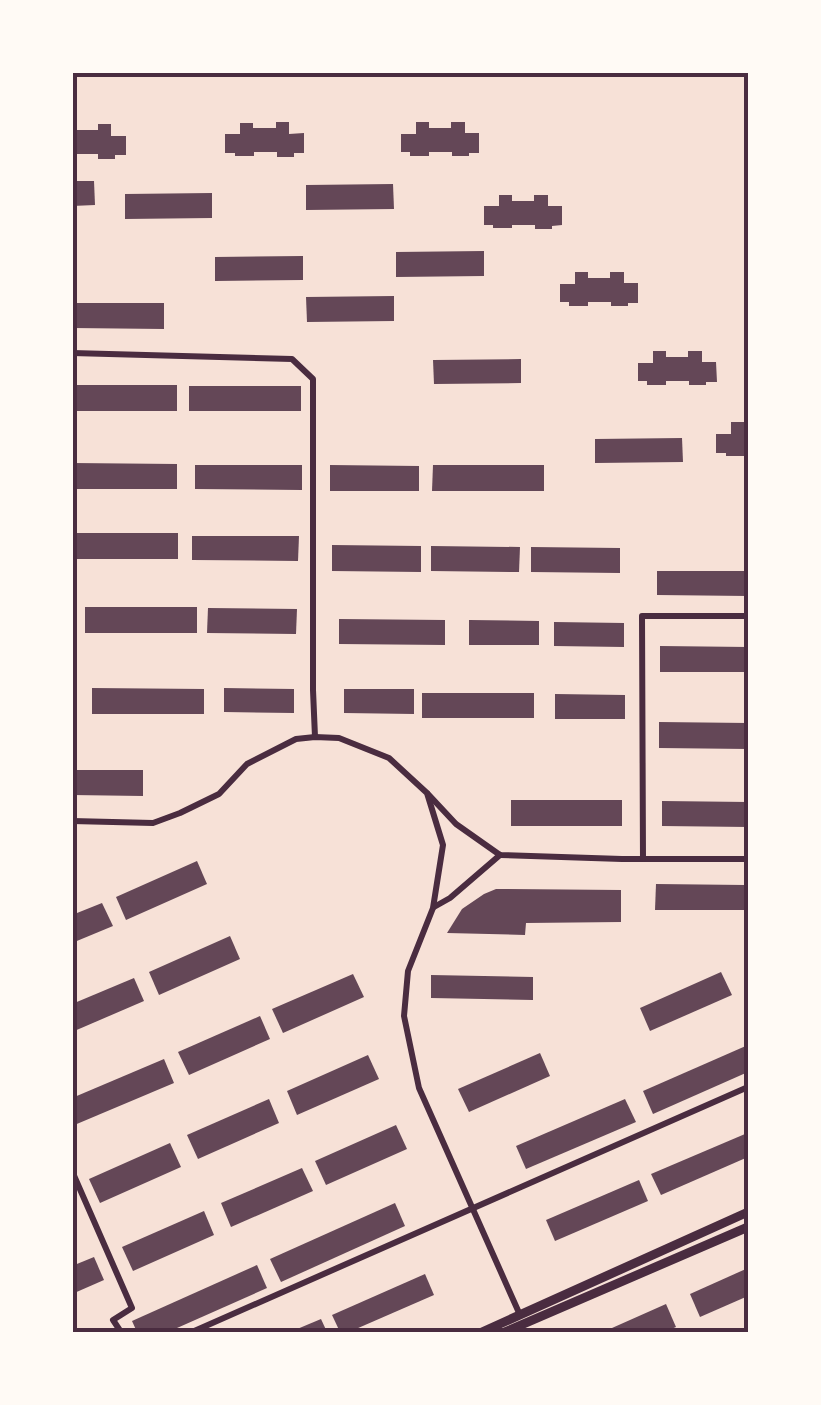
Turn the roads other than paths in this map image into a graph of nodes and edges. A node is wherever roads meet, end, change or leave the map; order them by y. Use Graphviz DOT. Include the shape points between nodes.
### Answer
graph roads {
  1 [pos="72,353"];
  2 [pos="748,616"];
  3 [pos="315,737"];
  4 [pos="427,794"];
  5 [pos="72,821"];
  6 [pos="500,855"];
  7 [pos="643,859"];
  8 [pos="748,860"];
  9 [pos="432,908"];
  10 [pos="748,1088"];
  11 [pos="72,1171"];
  12 [pos="474,1209"];
  13 [pos="748,1212"];
  14 [pos="748,1227"];
  15 [pos="521,1316"];
  16 [pos="748,1330"];
  17 [pos="120,1332"];
  18 [pos="192,1332"];
  19 [pos="482,1332"];
  20 [pos="505,1332"];
  21 [pos="742,1332"];
  1 -- 3 [label="street" via="292,359 313,378"];
  2 -- 7 [label="street" via="642,616"];
  3 -- 4 [label="street" via="339,738 389,758"];
  3 -- 5 [label="street" via="296,739 247,764 218,794 154,823"];
  4 -- 6 [label="street"];
  4 -- 9 [label="street" via="443,845"];
  6 -- 7 [label="street"];
  6 -- 9 [label="street"];
  7 -- 8 [label="street"];
  9 -- 12 [label="street" via="408,972 404,1016 419,1088"];
  10 -- 12 [label="street"];
  11 -- 17 [label="street" via="132,1308 113,1320"];
  12 -- 15 [label="street"];
  12 -- 18 [label="street"];
  13 -- 15 [label="main road"];
  14 -- 20 [label="main road"];
  15 -- 19 [label="main road"];
  16 -- 21 [label="lane"];
}
